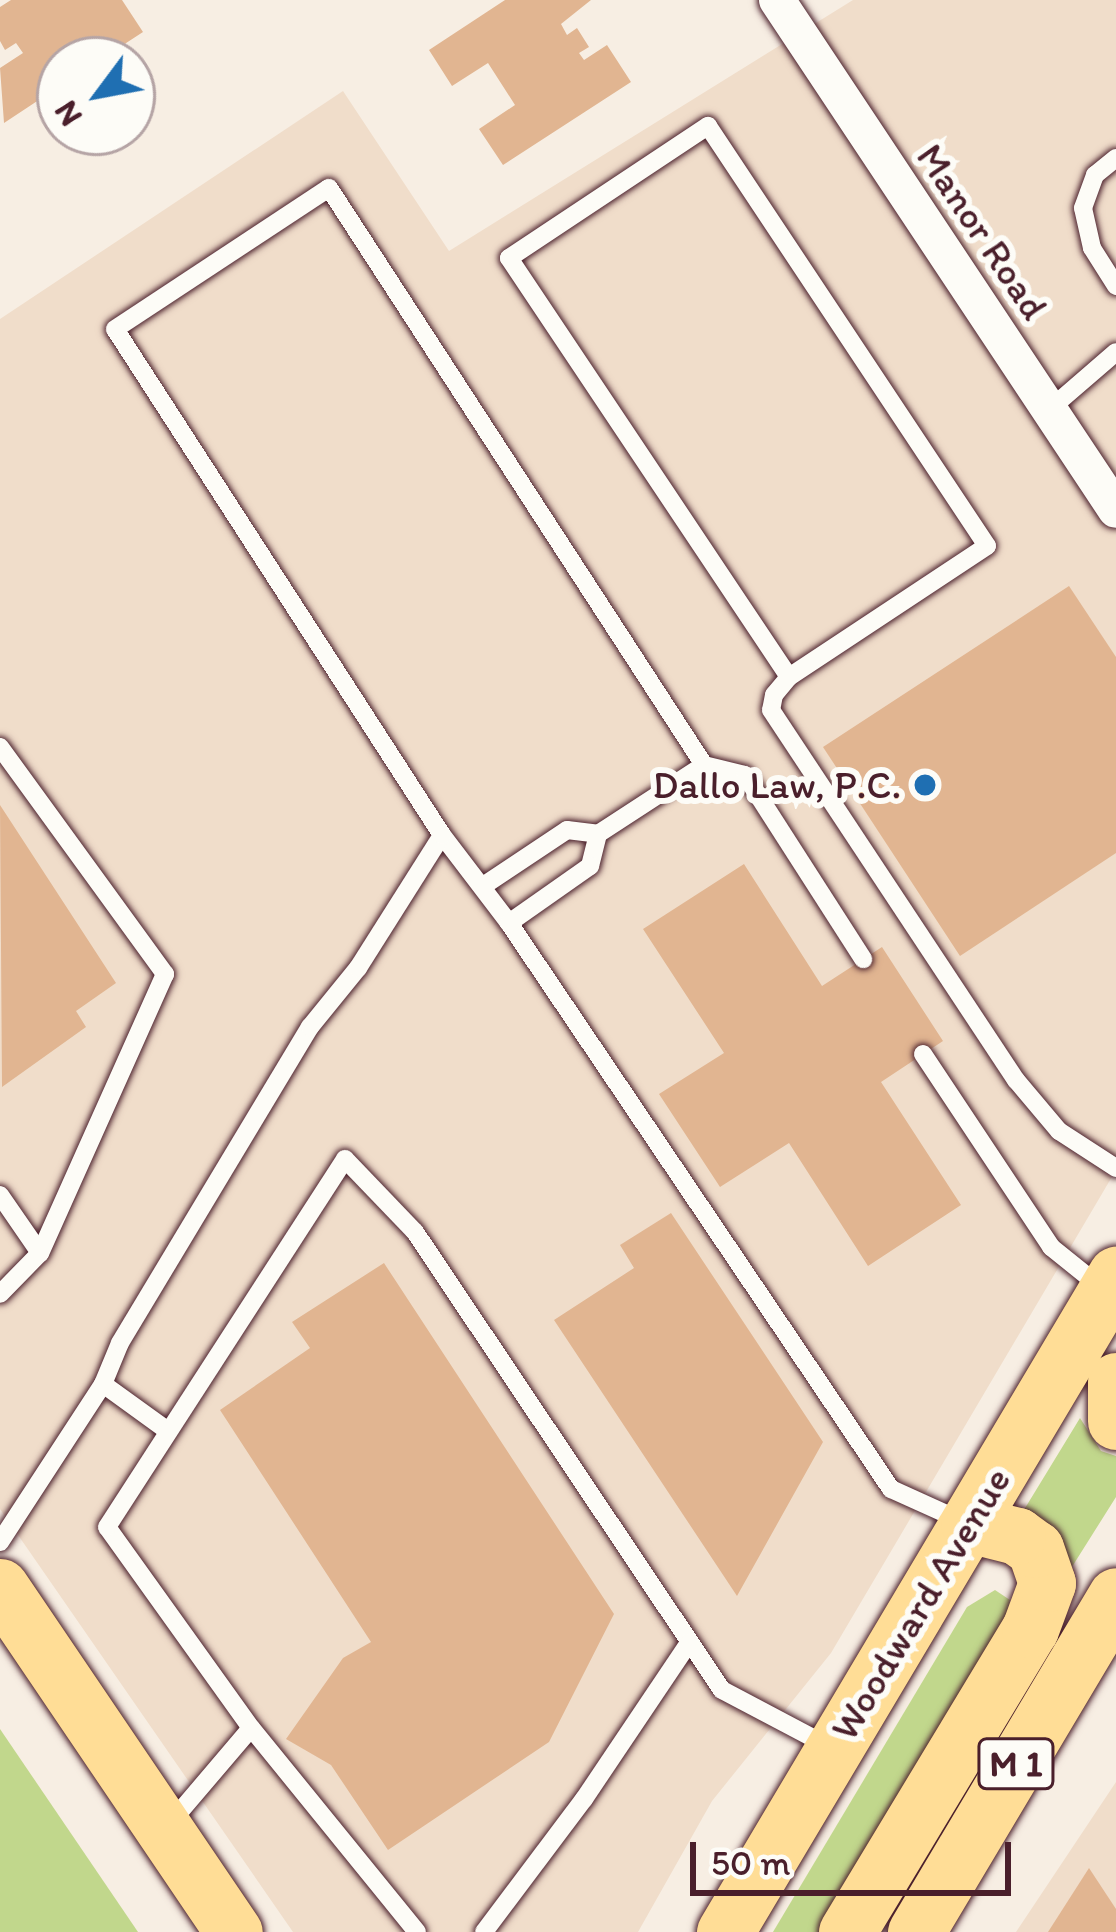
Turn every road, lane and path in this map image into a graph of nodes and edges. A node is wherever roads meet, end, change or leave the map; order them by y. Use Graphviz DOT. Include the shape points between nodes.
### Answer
graph roads {
  1 [pos="776,0"];
  2 [pos="1116,158"];
  3 [pos="1116,286"];
  4 [pos="1116,352"];
  5 [pos="1050,409"];
  6 [pos="1116,510"];
  7 [pos="789,677"];
  8 [pos="0,747"];
  9 [pos="704,765"];
  10 [pos="598,834"];
  11 [pos="442,835"];
  12 [pos="483,886"];
  13 [pos="509,923"];
  14 [pos="863,959"];
  15 [pos="923,1054"];
  16 [pos="1116,1168"];
  17 [pos="0,1195"];
  18 [pos="40,1252"];
  19 [pos="1111,1283"];
  20 [pos="0,1294"];
  21 [pos="1116,1381"];
  22 [pos="103,1384"];
  23 [pos="1116,1421"];
  24 [pos="168,1431"];
  25 [pos="969,1524"];
  26 [pos="0,1542"];
  27 [pos="0,1587"];
  28 [pos="1116,1596"];
  29 [pos="689,1643"];
  30 [pos="251,1728"];
  31 [pos="834,1749"];
  32 [pos="164,1830"];
  33 [pos="233,1932"];
  34 [pos="417,1932"];
  35 [pos="484,1932"];
  36 [pos="725,1932"];
  37 [pos="848,1932"];
  38 [pos="916,1932"];
  1 -- 5 [label="street, Manor Road"];
  2 -- 3 [label="lane" via="1095,175 1082,208 1092,248"];
  4 -- 5 [label="lane"];
  5 -- 6 [label="street, Manor Road"];
  7 -- 7 [label="lane" via="987,546 708,126 509,258"];
  7 -- 16 [label="lane" via="771,710 796,752 1016,1080 1060,1131"];
  8 -- 18 [label="lane" via="165,974"];
  9 -- 10 [label="lane"];
  9 -- 11 [label="lane" via="329,188 115,329"];
  9 -- 14 [label="lane" via="745,775"];
  10 -- 12 [label="lane" via="567,830"];
  10 -- 13 [label="lane" via="590,866"];
  11 -- 12 [label="lane"];
  11 -- 22 [label="lane" via="358,968 310,1027 120,1342"];
  12 -- 13 [label="lane"];
  13 -- 25 [label="lane" via="891,1490"];
  15 -- 19 [label="lane" via="1052,1247"];
  17 -- 18 [label="lane"];
  18 -- 20 [label="lane"];
  19 -- 25 [label="main road, Woodward Avenue"];
  21 -- 23 [label="main road"];
  22 -- 24 [label="lane"];
  22 -- 26 [label="lane"];
  24 -- 29 [label="lane" via="345,1159 415,1232"];
  24 -- 30 [label="lane" via="107,1527"];
  25 -- 31 [label="main road, Woodward Avenue"];
  25 -- 37 [label="main road" via="1036,1549 1047,1583 1030,1629"];
  27 -- 32 [label="main road"];
  28 -- 38 [label="main road, M 1"];
  29 -- 31 [label="lane" via="722,1690"];
  29 -- 35 [label="lane"];
  30 -- 32 [label="lane"];
  30 -- 34 [label="lane"];
  31 -- 36 [label="main road, Woodward Avenue"];
  32 -- 33 [label="main road"];
}
